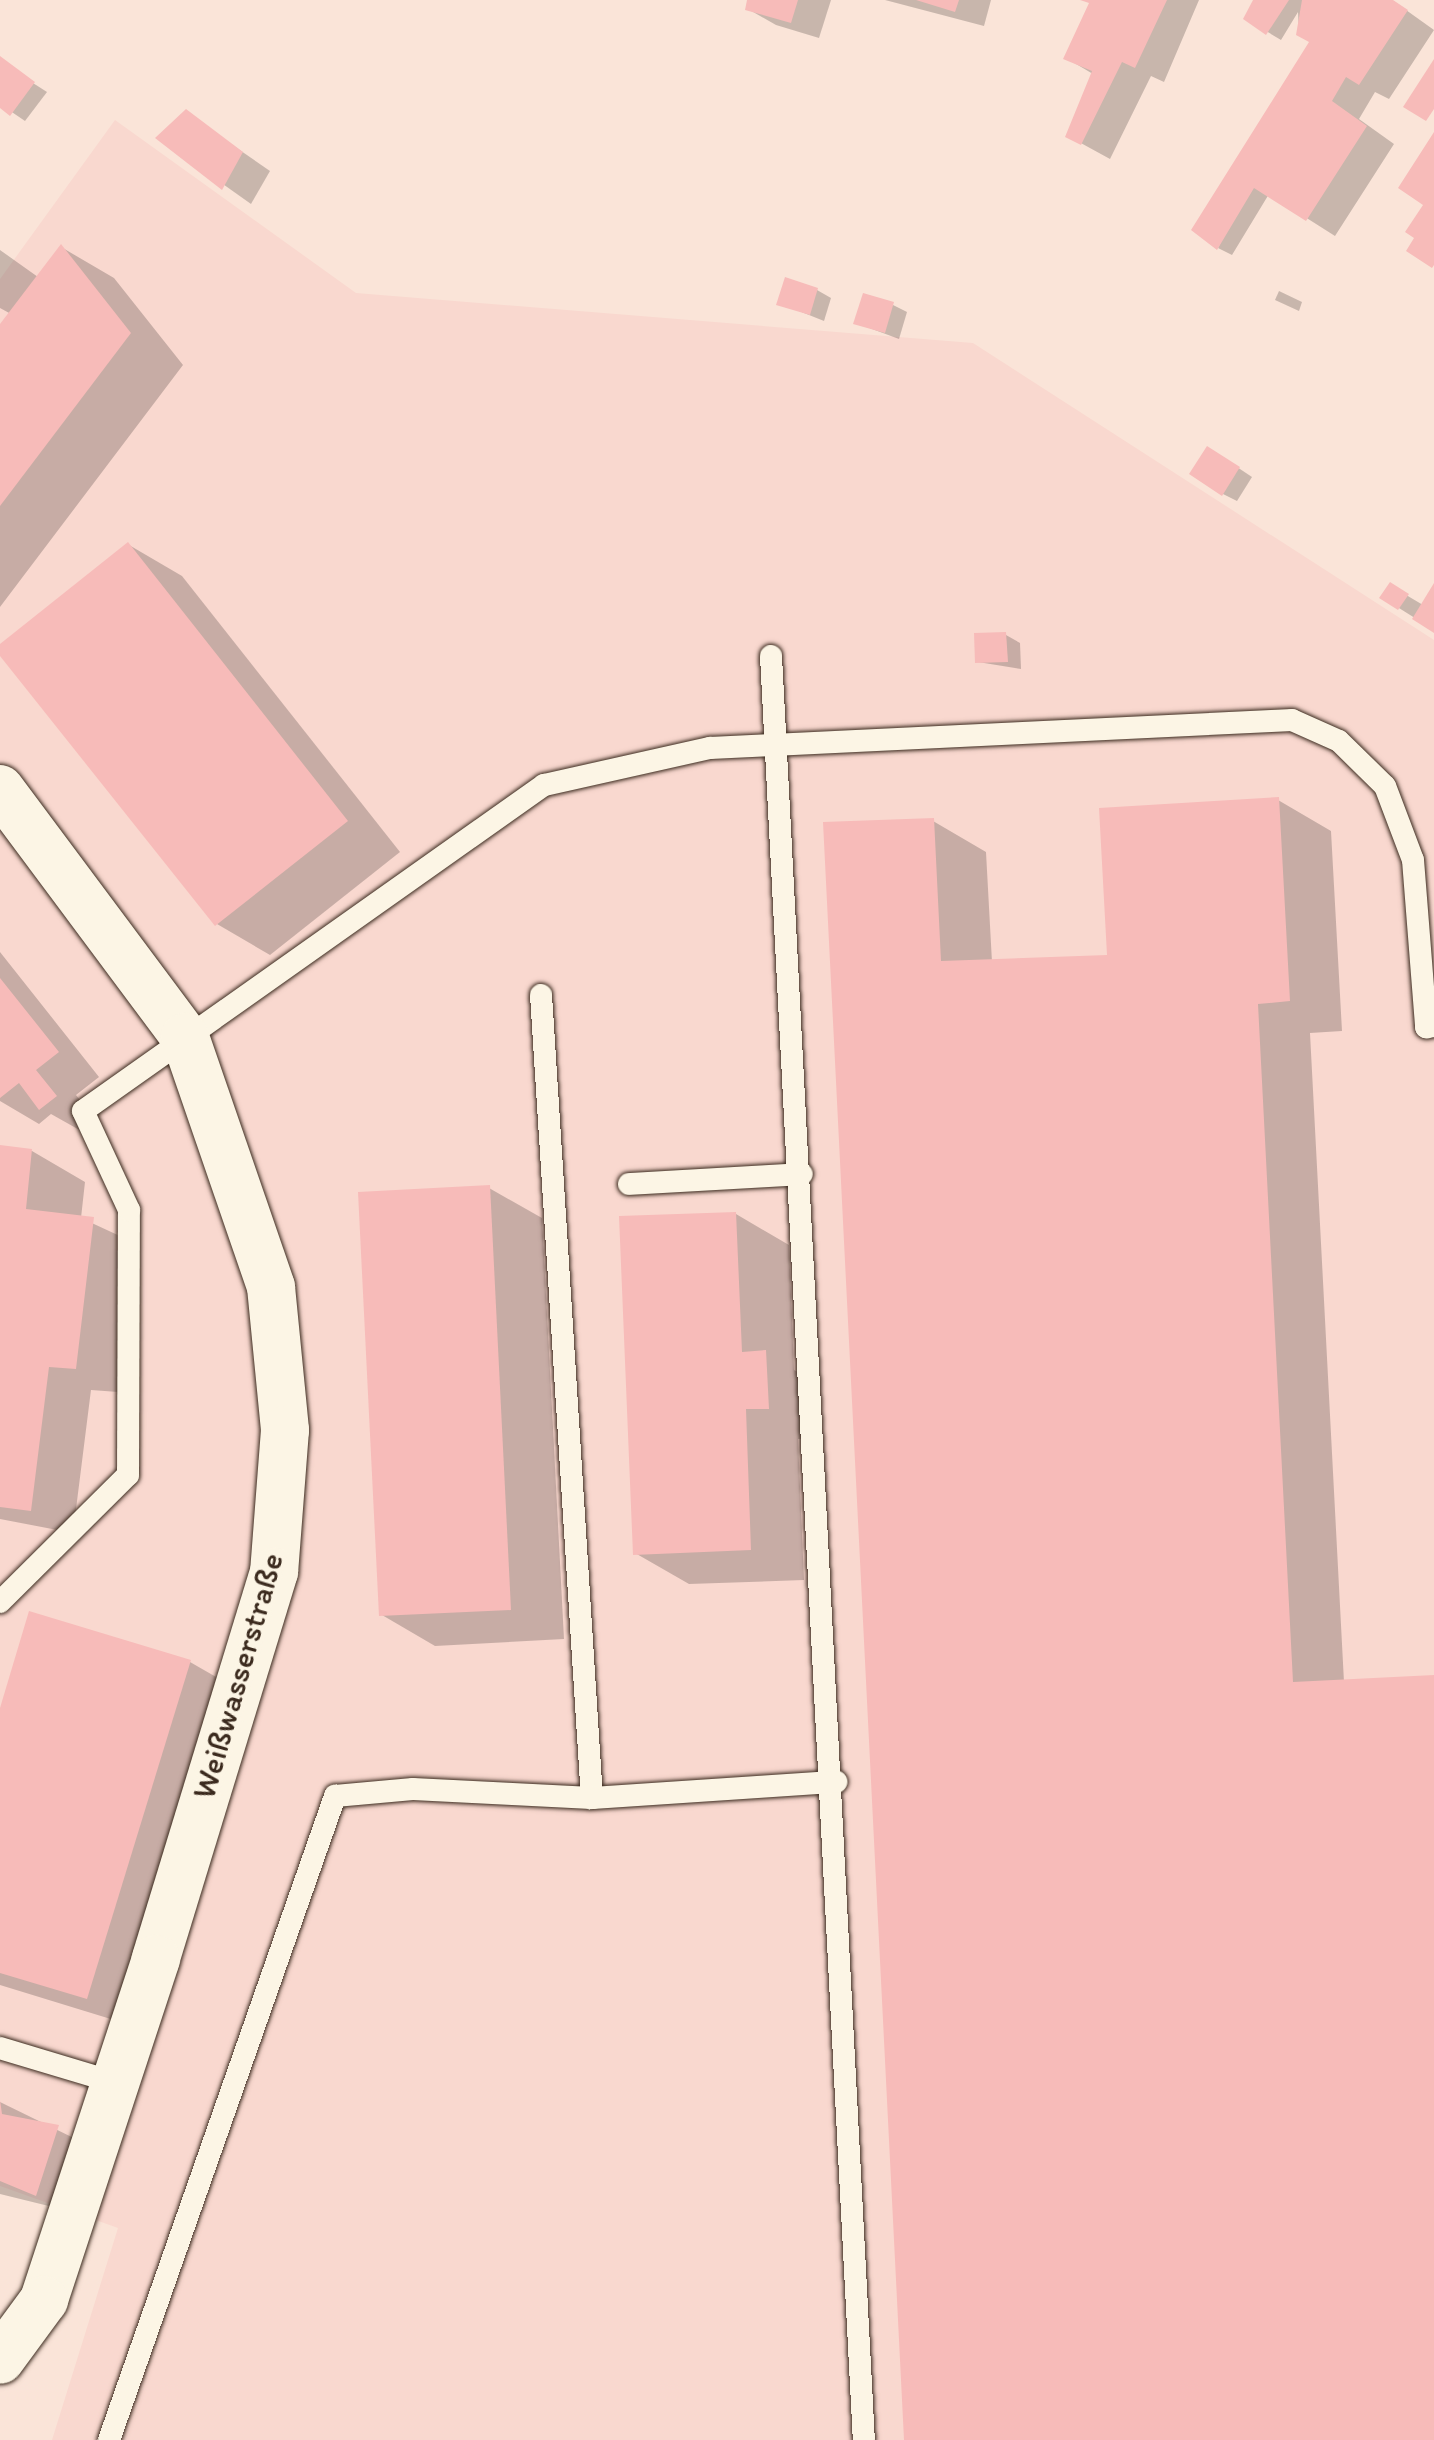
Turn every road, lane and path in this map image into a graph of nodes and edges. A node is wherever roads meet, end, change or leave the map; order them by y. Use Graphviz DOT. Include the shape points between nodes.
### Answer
graph roads {
  1 [pos="771,656"];
  2 [pos="775,744"];
  3 [pos="0,789"];
  4 [pos="542,996"];
  5 [pos="1434,1026"];
  6 [pos="185,1037"];
  7 [pos="802,1174"];
  8 [pos="629,1184"];
  9 [pos="0,1602"];
  10 [pos="836,1782"];
  11 [pos="592,1798"];
  12 [pos="0,2048"];
  13 [pos="118,2083"];
  14 [pos="0,2360"];
  15 [pos="110,2440"];
  16 [pos="864,2440"];
  1 -- 2 [label="lane"];
  2 -- 5 [label="lane" via="1292,720 1339,740 1385,786 1413,860 1426,1027"];
  2 -- 6 [label="lane" via="636,758 544,785"];
  2 -- 7 [label="lane"];
  3 -- 6 [label="street, Weißwasserstraße"];
  4 -- 11 [label="lane"];
  6 -- 9 [label="lane" via="83,1111 129,1210 128,1476"];
  6 -- 13 [label="street, Weißwasserstraße" via="271,1287 285,1430 274,1572"];
  7 -- 8 [label="lane"];
  7 -- 10 [label="lane"];
  10 -- 11 [label="lane"];
  10 -- 16 [label="lane"];
  11 -- 15 [label="lane" via="413,1790 335,1796"];
  12 -- 13 [label="lane"];
  13 -- 14 [label="street, Weißwasserstraße" via="44,2300"];
}
